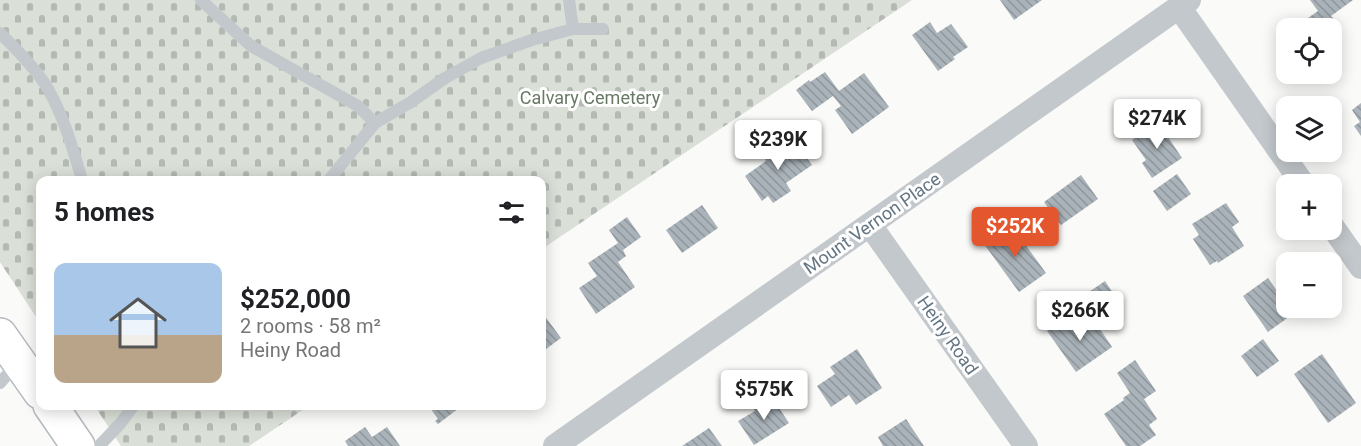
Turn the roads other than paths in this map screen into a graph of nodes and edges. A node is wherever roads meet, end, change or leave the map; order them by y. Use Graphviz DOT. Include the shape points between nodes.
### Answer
graph roads {
  1 [pos="201,0"];
  2 [pos="569,0"];
  3 [pos="1184,4"];
  4 [pos="573,29"];
  5 [pos="603,29"];
  6 [pos="0,33"];
  7 [pos="375,123"];
  8 [pos="1296,174"];
  9 [pos="81,176"];
  10 [pos="332,176"];
  11 [pos="870,225"];
  12 [pos="1342,240"];
  13 [pos="1361,267"];
  14 [pos="0,334"];
  15 [pos="10,372"];
  16 [pos="36,389"];
  17 [pos="53,410"];
  18 [pos="130,410"];
  19 [pos="560,445"];
  20 [pos="78,446"];
  21 [pos="99,446"];
  22 [pos="1026,446"];
  1 -- 7 [label="lane" via="250,46 358,106"];
  2 -- 4 [label="lane"];
  3 -- 8 [label="street"];
  3 -- 11 [label="street, Mount Vernon Place"];
  4 -- 5 [label="lane"];
  4 -- 7 [label="lane" via="481,58"];
  6 -- 9 [label="lane" via="48,88 68,133"];
  7 -- 10 [label="lane"];
  11 -- 19 [label="street, Mount Vernon Place"];
  11 -- 22 [label="street, Heiny Road"];
  12 -- 13 [label="street"];
  14 -- 15 [label="street"];
  15 -- 16 [label="street"];
  17 -- 20 [label="street"];
  18 -- 21 [label="lane"];
}
